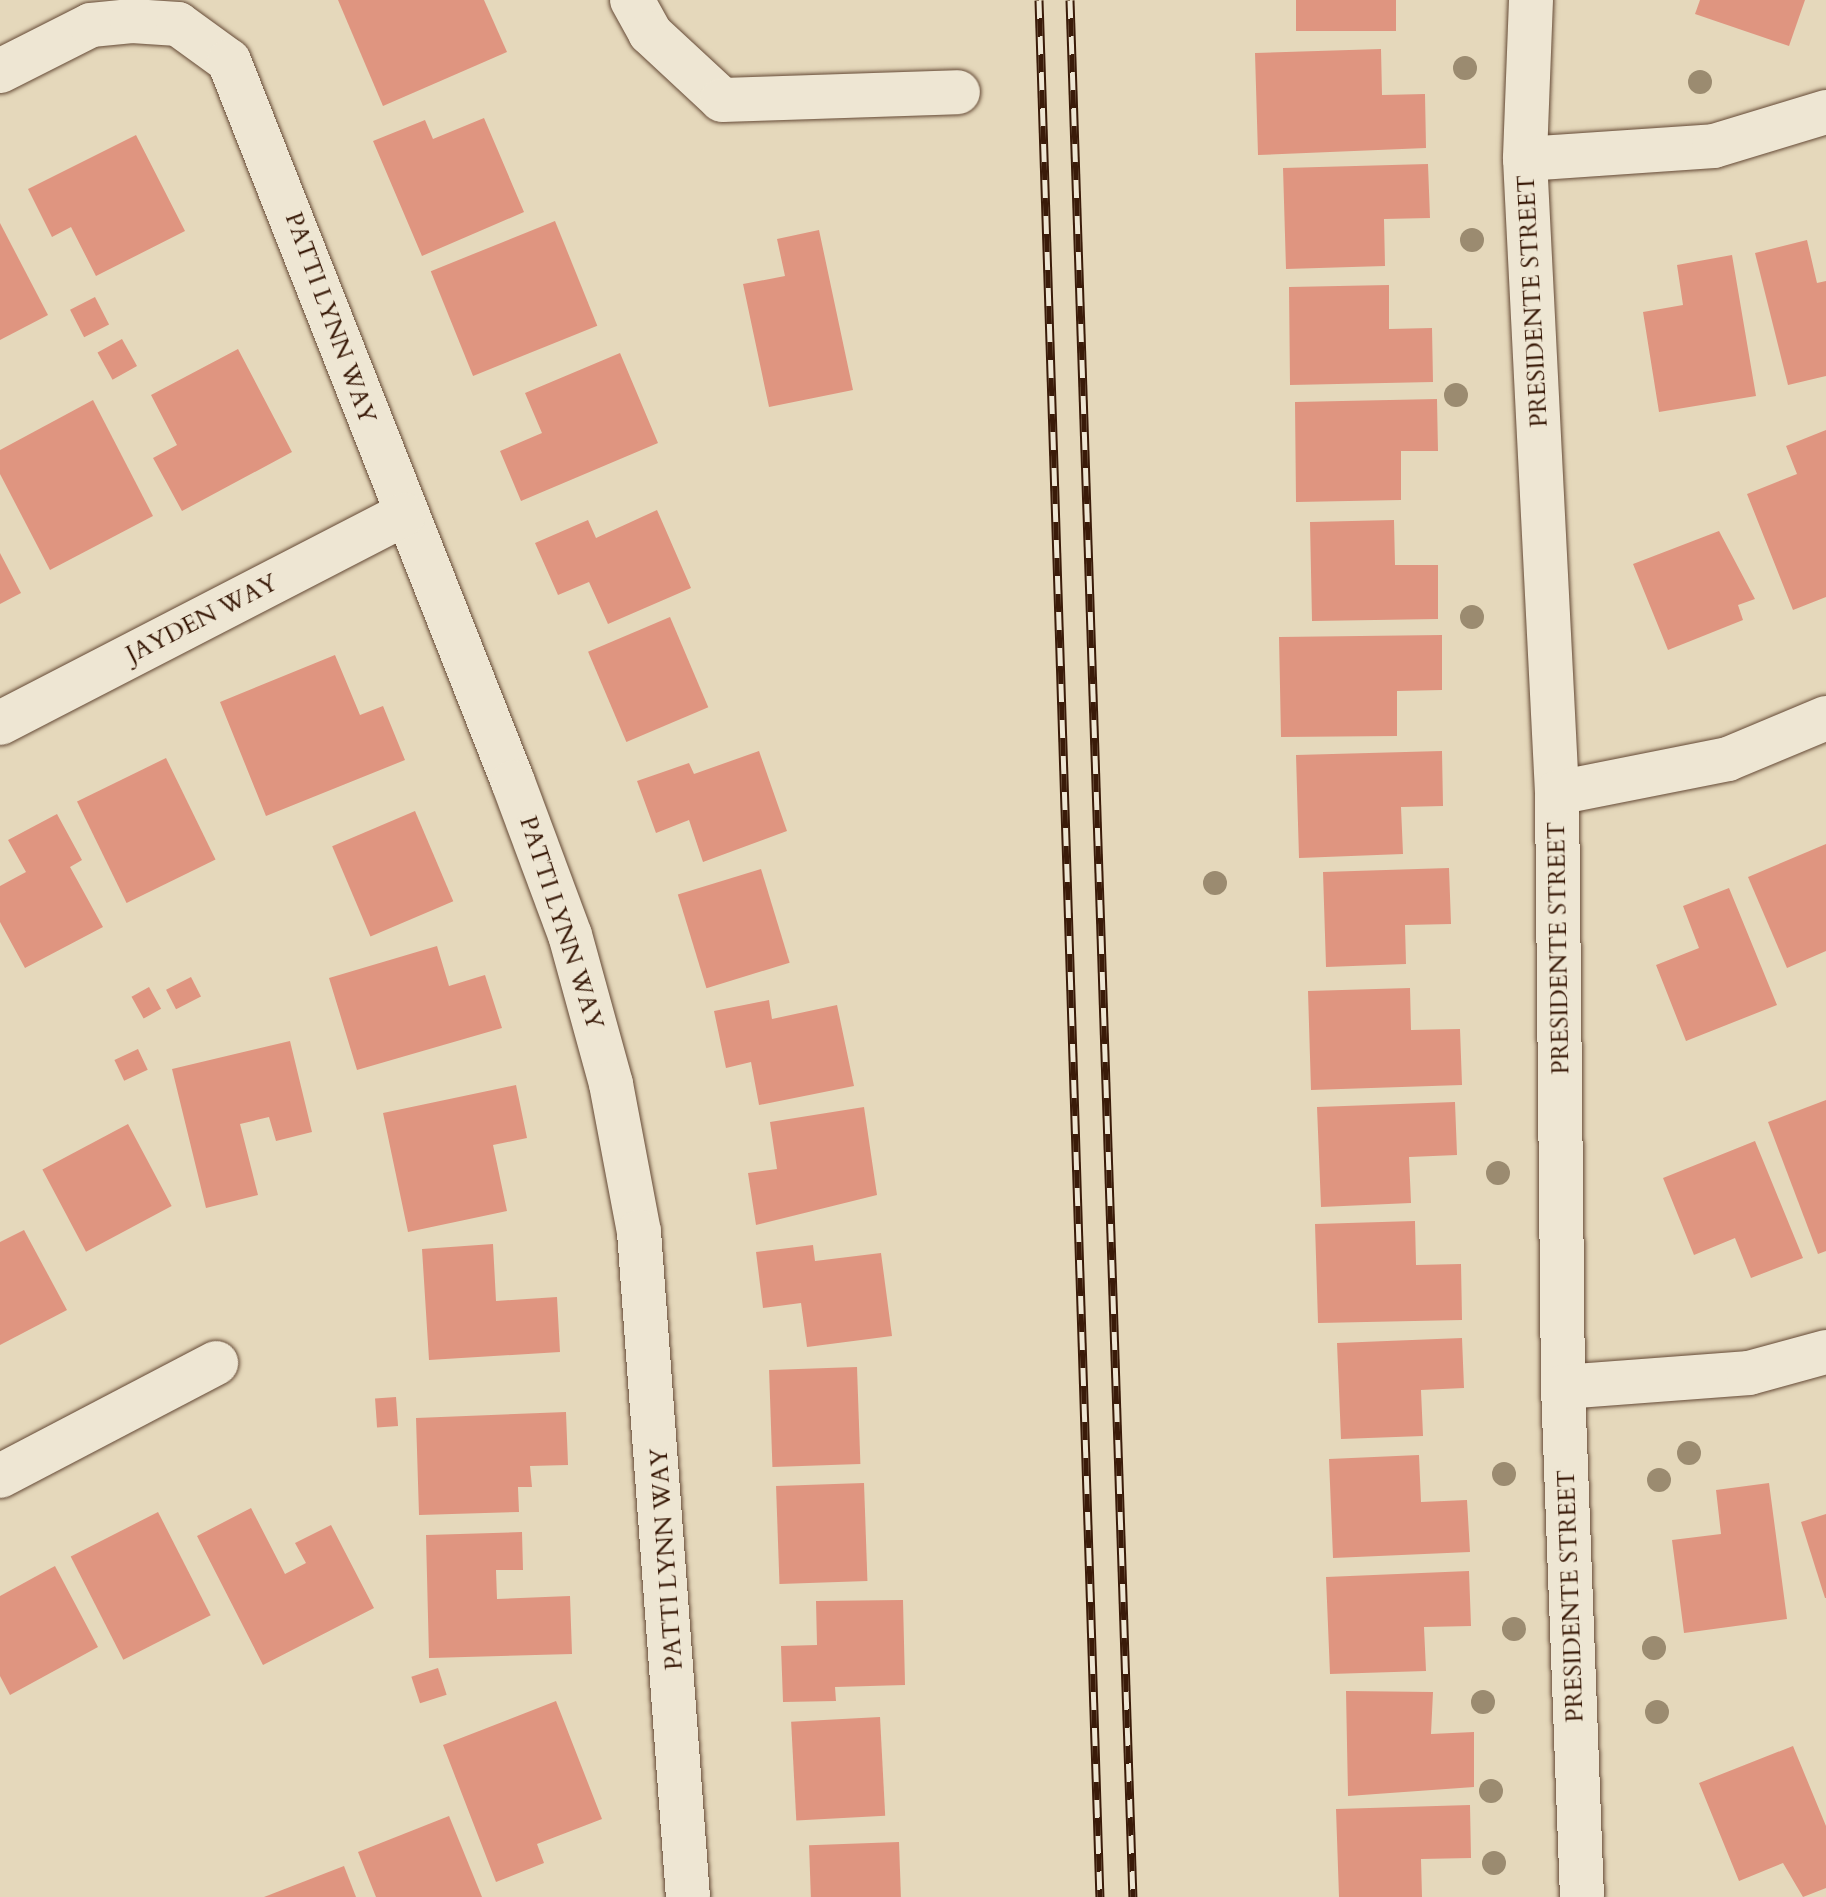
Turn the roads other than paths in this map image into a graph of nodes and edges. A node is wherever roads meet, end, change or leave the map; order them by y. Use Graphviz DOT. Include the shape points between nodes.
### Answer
graph roads {
  1 [pos="632,0"];
  2 [pos="1531,0"];
  3 [pos="0,71"];
  4 [pos="958,92"];
  5 [pos="1826,112"];
  6 [pos="1525,159"];
  7 [pos="403,515"];
  8 [pos="1826,718"];
  9 [pos="0,723"];
  10 [pos="1557,793"];
  11 [pos="1826,1352"];
  12 [pos="216,1363"];
  13 [pos="1563,1387"];
  14 [pos="0,1476"];
  15 [pos="688,1897"];
  16 [pos="1582,1897"];
  1 -- 4 [label="street" via="650,33 722,100"];
  2 -- 6 [label="street, PRESIDENTE STREET"];
  3 -- 7 [label="street, PATTI LYNN WAY" via="91,25 178,24 229,61 254,114"];
  5 -- 6 [label="street" via="1714,146"];
  6 -- 10 [label="street, PRESIDENTE STREET"];
  7 -- 9 [label="street, JAYDEN WAY"];
  7 -- 15 [label="street, PATTI LYNN WAY" via="570,935 611,1084 639,1232 656,1388"];
  8 -- 10 [label="street" via="1728,759"];
  10 -- 13 [label="street, PRESIDENTE STREET"];
  11 -- 13 [label="street" via="1749,1373"];
  12 -- 14 [label="street"];
  13 -- 16 [label="street, PRESIDENTE STREET"];
}
